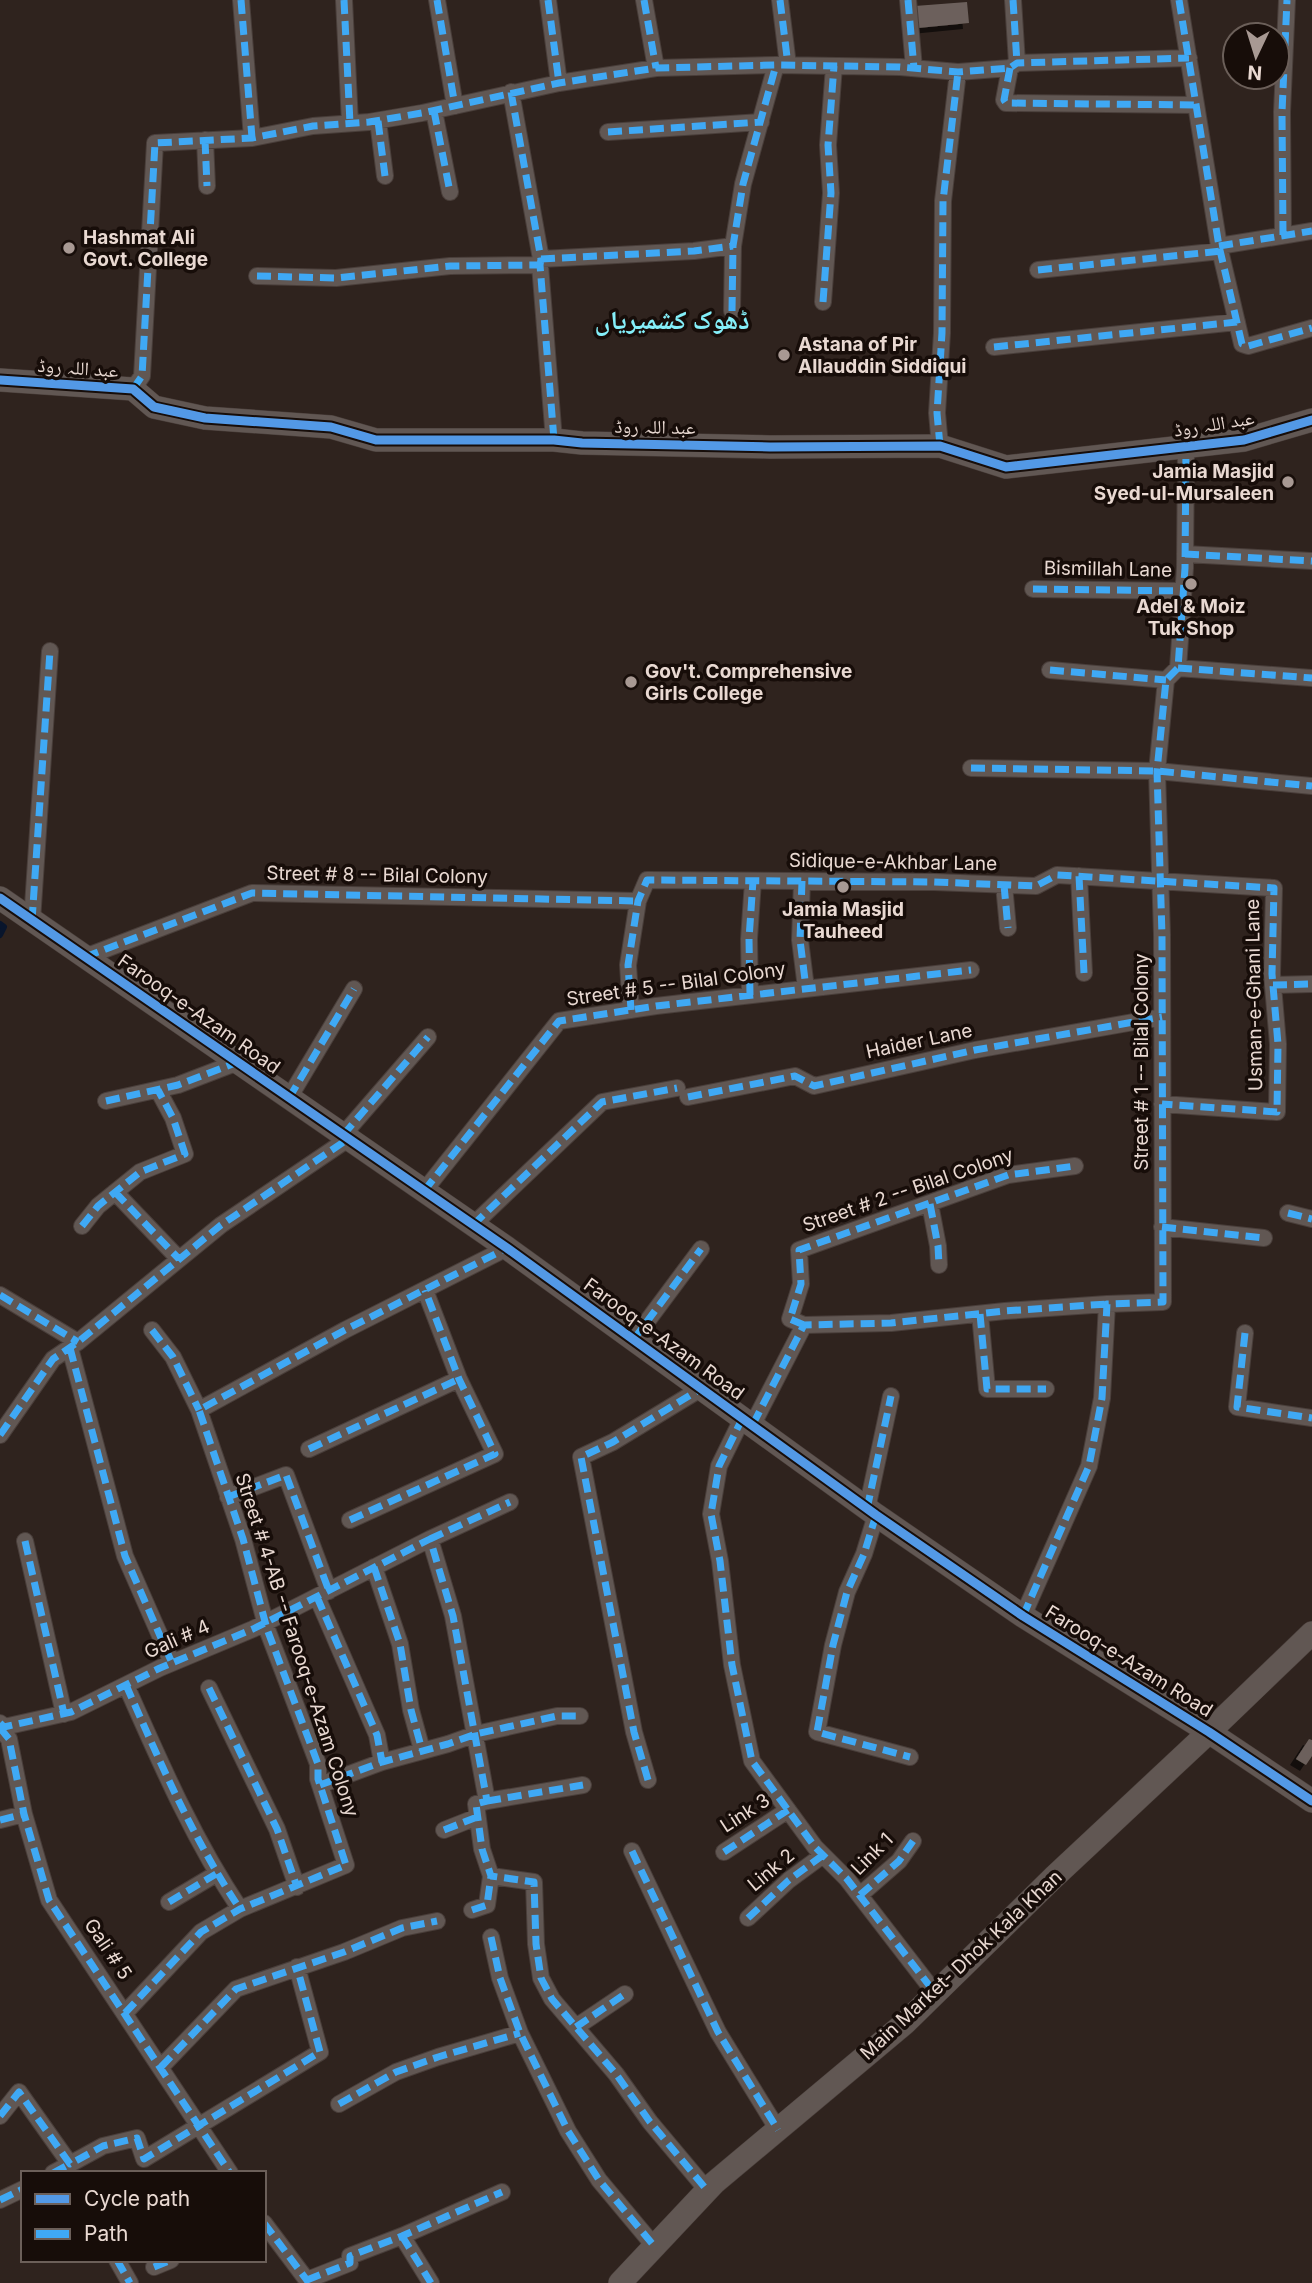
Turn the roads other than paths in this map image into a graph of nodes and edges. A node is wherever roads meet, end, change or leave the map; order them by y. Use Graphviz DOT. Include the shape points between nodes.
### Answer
graph roads {
  1 [pos="241,0"];
  2 [pos="344,0"];
  3 [pos="437,0"];
  4 [pos="548,0"];
  5 [pos="644,0"];
  6 [pos="780,0"];
  7 [pos="908,0"];
  8 [pos="1013,0"];
  9 [pos="1179,0"];
  10 [pos="1287,0"];
  11 [pos="1189,58"];
  12 [pos="782,65"];
  13 [pos="834,66"];
  14 [pos="1014,66"];
  15 [pos="656,68"];
  16 [pos="914,68"];
  17 [pos="958,72"];
  18 [pos="559,83"];
  19 [pos="511,92"];
  20 [pos="1195,105"];
  21 [pos="455,106"];
  22 [pos="434,111"];
  23 [pos="378,121"];
  24 [pos="761,122"];
  25 [pos="350,124"];
  26 [pos="608,132"];
  27 [pos="252,138"];
  28 [pos="205,141"];
  29 [pos="385,176"];
  30 [pos="207,186"];
  31 [pos="450,192"];
  32 [pos="1312,231"];
  33 [pos="1283,235"];
  34 [pos="733,246"];
  35 [pos="1220,249"];
  36 [pos="540,262"];
  37 [pos="1038,270"];
  38 [pos="257,276"];
  39 [pos="823,302"];
  40 [pos="732,311"];
  41 [pos="1237,322"];
  42 [pos="1312,328"];
  43 [pos="994,347"];
  44 [pos="0,380"];
  45 [pos="133,389"];
  46 [pos="1312,420"];
  47 [pos="554,440"];
  48 [pos="940,446"];
  49 [pos="1186,447"];
  50 [pos="1185,554"];
  51 [pos="1312,561"];
  52 [pos="1033,589"];
  53 [pos="1183,591"];
  54 [pos="50,651"];
  55 [pos="1178,668"];
  56 [pos="1049,670"];
  57 [pos="1312,678"];
  58 [pos="1166,680"];
  59 [pos="971,768"];
  60 [pos="1157,771"];
  61 [pos="1312,786"];
  62 [pos="1079,876"];
  63 [pos="753,881"];
  64 [pos="802,881"];
  65 [pos="1159,881"];
  66 [pos="1004,885"];
  67 [pos="1274,888"];
  68 [pos="0,898"];
  69 [pos="638,901"];
  70 [pos="32,920"];
  71 [pos="1008,928"];
  72 [pos="85,957"];
  73 [pos="971,970"];
  74 [pos="1084,973"];
  75 [pos="1312,984"];
  76 [pos="1273,985"];
  77 [pos="806,988"];
  78 [pos="354,989"];
  79 [pos="750,995"];
  80 [pos="631,1010"];
  81 [pos="1162,1017"];
  82 [pos="428,1037"];
  83 [pos="238,1062"];
  84 [pos="158,1090"];
  85 [pos="289,1098"];
  86 [pos="106,1101"];
  87 [pos="1162,1104"];
  88 [pos="346,1137"];
  89 [pos="1075,1166"];
  90 [pos="424,1191"];
  91 [pos="115,1192"];
  92 [pos="930,1205"];
  93 [pos="1288,1213"];
  94 [pos="1312,1219"];
  95 [pos="474,1225"];
  96 [pos="82,1226"];
  97 [pos="1162,1227"];
  98 [pos="1264,1238"];
  99 [pos="507,1248"];
  100 [pos="701,1249"];
  101 [pos="179,1259"];
  102 [pos="939,1265"];
  103 [pos="425,1290"];
  104 [pos="0,1296"];
  105 [pos="1107,1304"];
  106 [pos="980,1314"];
  107 [pos="804,1325"];
  108 [pos="152,1330"];
  109 [pos="1245,1334"];
  110 [pos="634,1339"];
  111 [pos="74,1345"];
  112 [pos="459,1379"];
  113 [pos="702,1388"];
  114 [pos="1046,1389"];
  115 [pos="891,1396"];
  116 [pos="199,1410"];
  117 [pos="1312,1418"];
  118 [pos="748,1421"];
  119 [pos="0,1435"];
  120 [pos="309,1449"];
  121 [pos="228,1497"];
  122 [pos="510,1502"];
  123 [pos="871,1512"];
  124 [pos="350,1520"];
  125 [pos="430,1539"];
  126 [pos="25,1541"];
  127 [pos="370,1569"];
  128 [pos="323,1594"];
  129 [pos="1023,1616"];
  130 [pos="266,1622"];
  131 [pos="1312,1633"];
  132 [pos="172,1663"];
  133 [pos="125,1685"];
  134 [pos="209,1688"];
  135 [pos="64,1714"];
  136 [pos="580,1716"];
  137 [pos="0,1725"];
  138 [pos="1209,1732"];
  139 [pos="476,1734"];
  140 [pos="422,1749"];
  141 [pos="910,1756"];
  142 [pos="382,1762"];
  143 [pos="648,1780"];
  144 [pos="320,1785"];
  145 [pos="583,1785"];
  146 [pos="487,1801"];
  147 [pos="1312,1801"];
  148 [pos="788,1810"];
  149 [pos="24,1814"];
  150 [pos="477,1816"];
  151 [pos="0,1820"];
  152 [pos="444,1830"];
  153 [pos="914,1841"];
  154 [pos="632,1851"];
  155 [pos="724,1852"];
  156 [pos="823,1855"];
  157 [pos="216,1874"];
  158 [pos="491,1876"];
  159 [pos="297,1887"];
  160 [pos="860,1895"];
  161 [pos="169,1902"];
  162 [pos="240,1909"];
  163 [pos="472,1910"];
  164 [pos="748,1918"];
  165 [pos="437,1921"];
  166 [pos="491,1937"];
  167 [pos="297,1967"];
  168 [pos="935,1993"];
  169 [pos="625,1994"];
  170 [pos="125,2013"];
  171 [pos="576,2027"];
  172 [pos="520,2034"];
  173 [pos="161,2067"];
  174 [pos="339,2104"];
  175 [pos="0,2116"];
  176 [pos="200,2126"];
  177 [pos="778,2130"];
  178 [pos="70,2164"];
  179 [pos="57,2171"];
  180 [pos="229,2171"];
  181 [pos="21,2190"];
  182 [pos="707,2190"];
  183 [pos="502,2192"];
  184 [pos="0,2200"];
  185 [pos="266,2226"];
  186 [pos="402,2236"];
  187 [pos="655,2247"];
  188 [pos="118,2262"];
  189 [pos="166,2262"];
  190 [pos="154,2267"];
  191 [pos="308,2281"];
  192 [pos="130,2283"];
  193 [pos="431,2283"];
  194 [pos="620,2283"];
  1 -- 27 [label="street"];
  2 -- 25 [label="street"];
  3 -- 21 [label="street"];
  4 -- 18 [label="street"];
  5 -- 15 [label="street"];
  6 -- 12 [label="street"];
  7 -- 16 [label="street"];
  8 -- 14 [label="street"];
  9 -- 11 [label="street"];
  10 -- 33 [label="street"];
  11 -- 14 [label="street"];
  11 -- 20 [label="street"];
  12 -- 13 [label="street"];
  12 -- 15 [label="street"];
  12 -- 24 [label="street"];
  13 -- 16 [label="street"];
  13 -- 39 [label="street"];
  14 -- 17 [label="street"];
  14 -- 20 [label="street" via="1006,103"];
  15 -- 18 [label="street"];
  16 -- 17 [label="street"];
  17 -- 48 [label="street" via="943,201"];
  18 -- 19 [label="street"];
  19 -- 21 [label="street"];
  19 -- 36 [label="street"];
  20 -- 35 [label="street"];
  21 -- 22 [label="street"];
  22 -- 23 [label="street"];
  22 -- 31 [label="street"];
  23 -- 25 [label="street"];
  23 -- 29 [label="street"];
  24 -- 26 [label="street"];
  24 -- 34 [label="street" via="743,184"];
  25 -- 27 [label="street"];
  27 -- 28 [label="street"];
  28 -- 30 [label="street"];
  28 -- 45 [label="street" via="155,143 142,376"];
  32 -- 33 [label="street"];
  33 -- 35 [label="street"];
  34 -- 36 [label="street"];
  34 -- 40 [label="street"];
  35 -- 37 [label="street"];
  35 -- 41 [label="street"];
  36 -- 38 [label="street" via="336,278"];
  36 -- 47 [label="street"];
  41 -- 42 [label="street" via="1242,344 1248,345"];
  41 -- 43 [label="street"];
  44 -- 45 [label="street, عبد اللہ روڈ"];
  45 -- 47 [label="street, عبد اللہ روڈ" via="154,407 205,418 331,427 376,440"];
  46 -- 49 [label="street, عبد اللہ روڈ" via="1244,440"];
  47 -- 48 [label="street, عبد اللہ روڈ" via="771,447"];
  48 -- 49 [label="street, عبد اللہ روڈ" via="1006,467"];
  49 -- 50 [label="street"];
  50 -- 51 [label="street"];
  50 -- 53 [label="street"];
  52 -- 53 [label="street, Bismillah Lane"];
  53 -- 55 [label="street"];
  54 -- 70 [label="street"];
  55 -- 57 [label="street"];
  55 -- 58 [label="street"];
  56 -- 58 [label="street"];
  58 -- 60 [label="street, Street # 1 -- Bilal Colony"];
  59 -- 60 [label="street"];
  60 -- 61 [label="street"];
  60 -- 65 [label="street, Street # 1 -- Bilal Colony"];
  62 -- 65 [label="street, Sidique-e-Akhbar Lane"];
  62 -- 66 [label="street, Sidique-e-Akhbar Lane" via="1057,874 1036,886"];
  62 -- 74 [label="street"];
  63 -- 64 [label="street, Sidique-e-Akhbar Lane"];
  63 -- 69 [label="street, Sidique-e-Akhbar Lane" via="647,880"];
  63 -- 79 [label="street"];
  64 -- 66 [label="street, Sidique-e-Akhbar Lane"];
  64 -- 77 [label="street" via="800,940"];
  65 -- 67 [label="street, Sidique-e-Akhbar Lane"];
  65 -- 81 [label="street, Street # 1 -- Bilal Colony"];
  66 -- 71 [label="street"];
  67 -- 76 [label="street, Usman-e-Ghani Lane"];
  68 -- 70 [label="street, Farooq-e-Azam Road"];
  69 -- 72 [label="street, Street # 8 -- Bilal Colony" via="252,893"];
  69 -- 80 [label="street" via="628,965"];
  70 -- 72 [label="street, Farooq-e-Azam Road"];
  72 -- 83 [label="street, Farooq-e-Azam Road"];
  73 -- 77 [label="street, Street # 5 -- Bilal Colony"];
  75 -- 76 [label="street"];
  76 -- 87 [label="street, Usman-e-Ghani Lane" via="1277,1112"];
  77 -- 79 [label="street, Street # 5 -- Bilal Colony"];
  78 -- 85 [label="street"];
  79 -- 80 [label="street, Street # 5 -- Bilal Colony"];
  80 -- 90 [label="street, Street # 5 -- Bilal Colony" via="559,1021"];
  81 -- 87 [label="street, Street # 1 -- Bilal Colony"];
  81 -- 95 [label="street, Haider Lane" via="975,1050 814,1086 795,1076 602,1102"];
  82 -- 88 [label="street"];
  83 -- 84 [label="street"];
  83 -- 85 [label="street, Farooq-e-Azam Road"];
  84 -- 86 [label="street"];
  84 -- 91 [label="street" via="185,1154 140,1172"];
  85 -- 88 [label="street, Farooq-e-Azam Road"];
  87 -- 97 [label="street, Street # 1 -- Bilal Colony"];
  88 -- 90 [label="street, Farooq-e-Azam Road"];
  88 -- 101 [label="street"];
  89 -- 92 [label="street, Street # 2 -- Bilal Colony" via="1009,1175"];
  90 -- 95 [label="street, Farooq-e-Azam Road"];
  91 -- 96 [label="street"];
  91 -- 101 [label="street"];
  92 -- 102 [label="street"];
  92 -- 107 [label="street, Street # 2 -- Bilal Colony" via="799,1250 801,1284 790,1319"];
  93 -- 94 [label="street"];
  95 -- 99 [label="street, Farooq-e-Azam Road"];
  97 -- 98 [label="street"];
  97 -- 105 [label="street, Street # 1 -- Bilal Colony" via="1163,1302"];
  99 -- 103 [label="street"];
  99 -- 110 [label="street, Farooq-e-Azam Road"];
  100 -- 110 [label="street"];
  101 -- 111 [label="street"];
  103 -- 112 [label="street"];
  103 -- 116 [label="street"];
  104 -- 111 [label="street"];
  105 -- 106 [label="street"];
  105 -- 129 [label="street" via="1102,1398 1088,1466"];
  106 -- 107 [label="street"];
  106 -- 114 [label="street" via="987,1389"];
  107 -- 118 [label="street"];
  108 -- 116 [label="street, Street # 4-AB -- Farooq-e-Azam Colony" via="173,1357"];
  109 -- 117 [label="street" via="1237,1407"];
  110 -- 113 [label="street, Farooq-e-Azam Road"];
  111 -- 119 [label="street" via="53,1359"];
  111 -- 132 [label="street" via="125,1556"];
  112 -- 120 [label="street"];
  112 -- 124 [label="street" via="495,1454"];
  113 -- 118 [label="street, Farooq-e-Azam Road"];
  113 -- 143 [label="street" via="581,1457 634,1732"];
  115 -- 123 [label="street"];
  116 -- 121 [label="street, Street # 4-AB -- Farooq-e-Azam Colony"];
  118 -- 123 [label="street, Farooq-e-Azam Road"];
  118 -- 148 [label="street" via="719,1466 711,1514 732,1665 752,1762"];
  121 -- 128 [label="street" via="286,1475"];
  121 -- 130 [label="street, Street # 4-AB -- Farooq-e-Azam Colony"];
  122 -- 125 [label="street, Gali # 4"];
  123 -- 129 [label="street, Farooq-e-Azam Road"];
  123 -- 141 [label="street" via="864,1555 847,1592 833,1645 817,1732"];
  125 -- 127 [label="street, Gali # 4"];
  125 -- 139 [label="street" via="453,1616"];
  126 -- 135 [label="street"];
  127 -- 128 [label="street, Gali # 4"];
  127 -- 140 [label="street" via="400,1644"];
  128 -- 130 [label="street, Gali # 4"];
  128 -- 142 [label="street"];
  129 -- 138 [label="street, Farooq-e-Azam Road"];
  130 -- 132 [label="street, Gali # 4"];
  130 -- 144 [label="street, Street # 4-AB -- Farooq-e-Azam Colony" via="318,1763"];
  131 -- 138 [label="street, Main Market- Dhok Kala Khan"];
  132 -- 133 [label="street, Gali # 4"];
  133 -- 135 [label="street, Gali # 4"];
  133 -- 157 [label="street"];
  134 -- 159 [label="street" via="277,1829"];
  135 -- 137 [label="street, Gali # 4"];
  136 -- 139 [label="street" via="557,1716"];
  137 -- 149 [label="street, Gali # 5" via="9,1739"];
  138 -- 147 [label="street, Farooq-e-Azam Road"];
  138 -- 168 [label="street, Main Market- Dhok Kala Khan"];
  139 -- 140 [label="street"];
  139 -- 146 [label="street"];
  140 -- 142 [label="street"];
  142 -- 144 [label="street"];
  144 -- 159 [label="street, Street # 4-AB -- Farooq-e-Azam Colony" via="346,1865"];
  145 -- 146 [label="street"];
  146 -- 150 [label="street" via="476,1804"];
  148 -- 155 [label="street, Link 3"];
  148 -- 156 [label="street"];
  149 -- 151 [label="street"];
  149 -- 170 [label="street, Gali # 5" via="49,1900"];
  150 -- 152 [label="street"];
  150 -- 158 [label="street"];
  153 -- 160 [label="street, Link 1" via="900,1861"];
  154 -- 177 [label="street" via="718,2032"];
  156 -- 160 [label="street"];
  156 -- 164 [label="street, Link 2"];
  157 -- 161 [label="street"];
  157 -- 162 [label="street"];
  158 -- 163 [label="street" via="487,1905"];
  158 -- 171 [label="street" via="534,1882 541,1978"];
  159 -- 162 [label="street"];
  160 -- 168 [label="street"];
  162 -- 170 [label="street" via="201,1932"];
  165 -- 167 [label="street" via="402,1928"];
  166 -- 172 [label="street"];
  167 -- 173 [label="street" via="236,1989"];
  167 -- 176 [label="street" via="320,2052"];
  168 -- 177 [label="street, Main Market- Dhok Kala Khan"];
  169 -- 171 [label="street"];
  170 -- 173 [label="street, Gali # 5"];
  171 -- 182 [label="street"];
  172 -- 174 [label="street" via="396,2072"];
  172 -- 187 [label="street" via="568,2131 599,2180"];
  173 -- 176 [label="street, Gali # 5"];
  175 -- 178 [label="street" via="19,2092"];
  176 -- 178 [label="street" via="144,2159 136,2138 103,2146"];
  176 -- 180 [label="street, Gali # 5"];
  177 -- 182 [label="street, Main Market- Dhok Kala Khan"];
  178 -- 179 [label="street"];
  181 -- 184 [label="street"];
  182 -- 187 [label="street, Main Market- Dhok Kala Khan"];
  183 -- 186 [label="street"];
  185 -- 191 [label="street"];
  186 -- 191 [label="street" via="351,2256 350,2263"];
  186 -- 193 [label="street"];
  187 -- 194 [label="street, Main Market- Dhok Kala Khan"];
  188 -- 192 [label="street"];
  189 -- 190 [label="street"];
}
